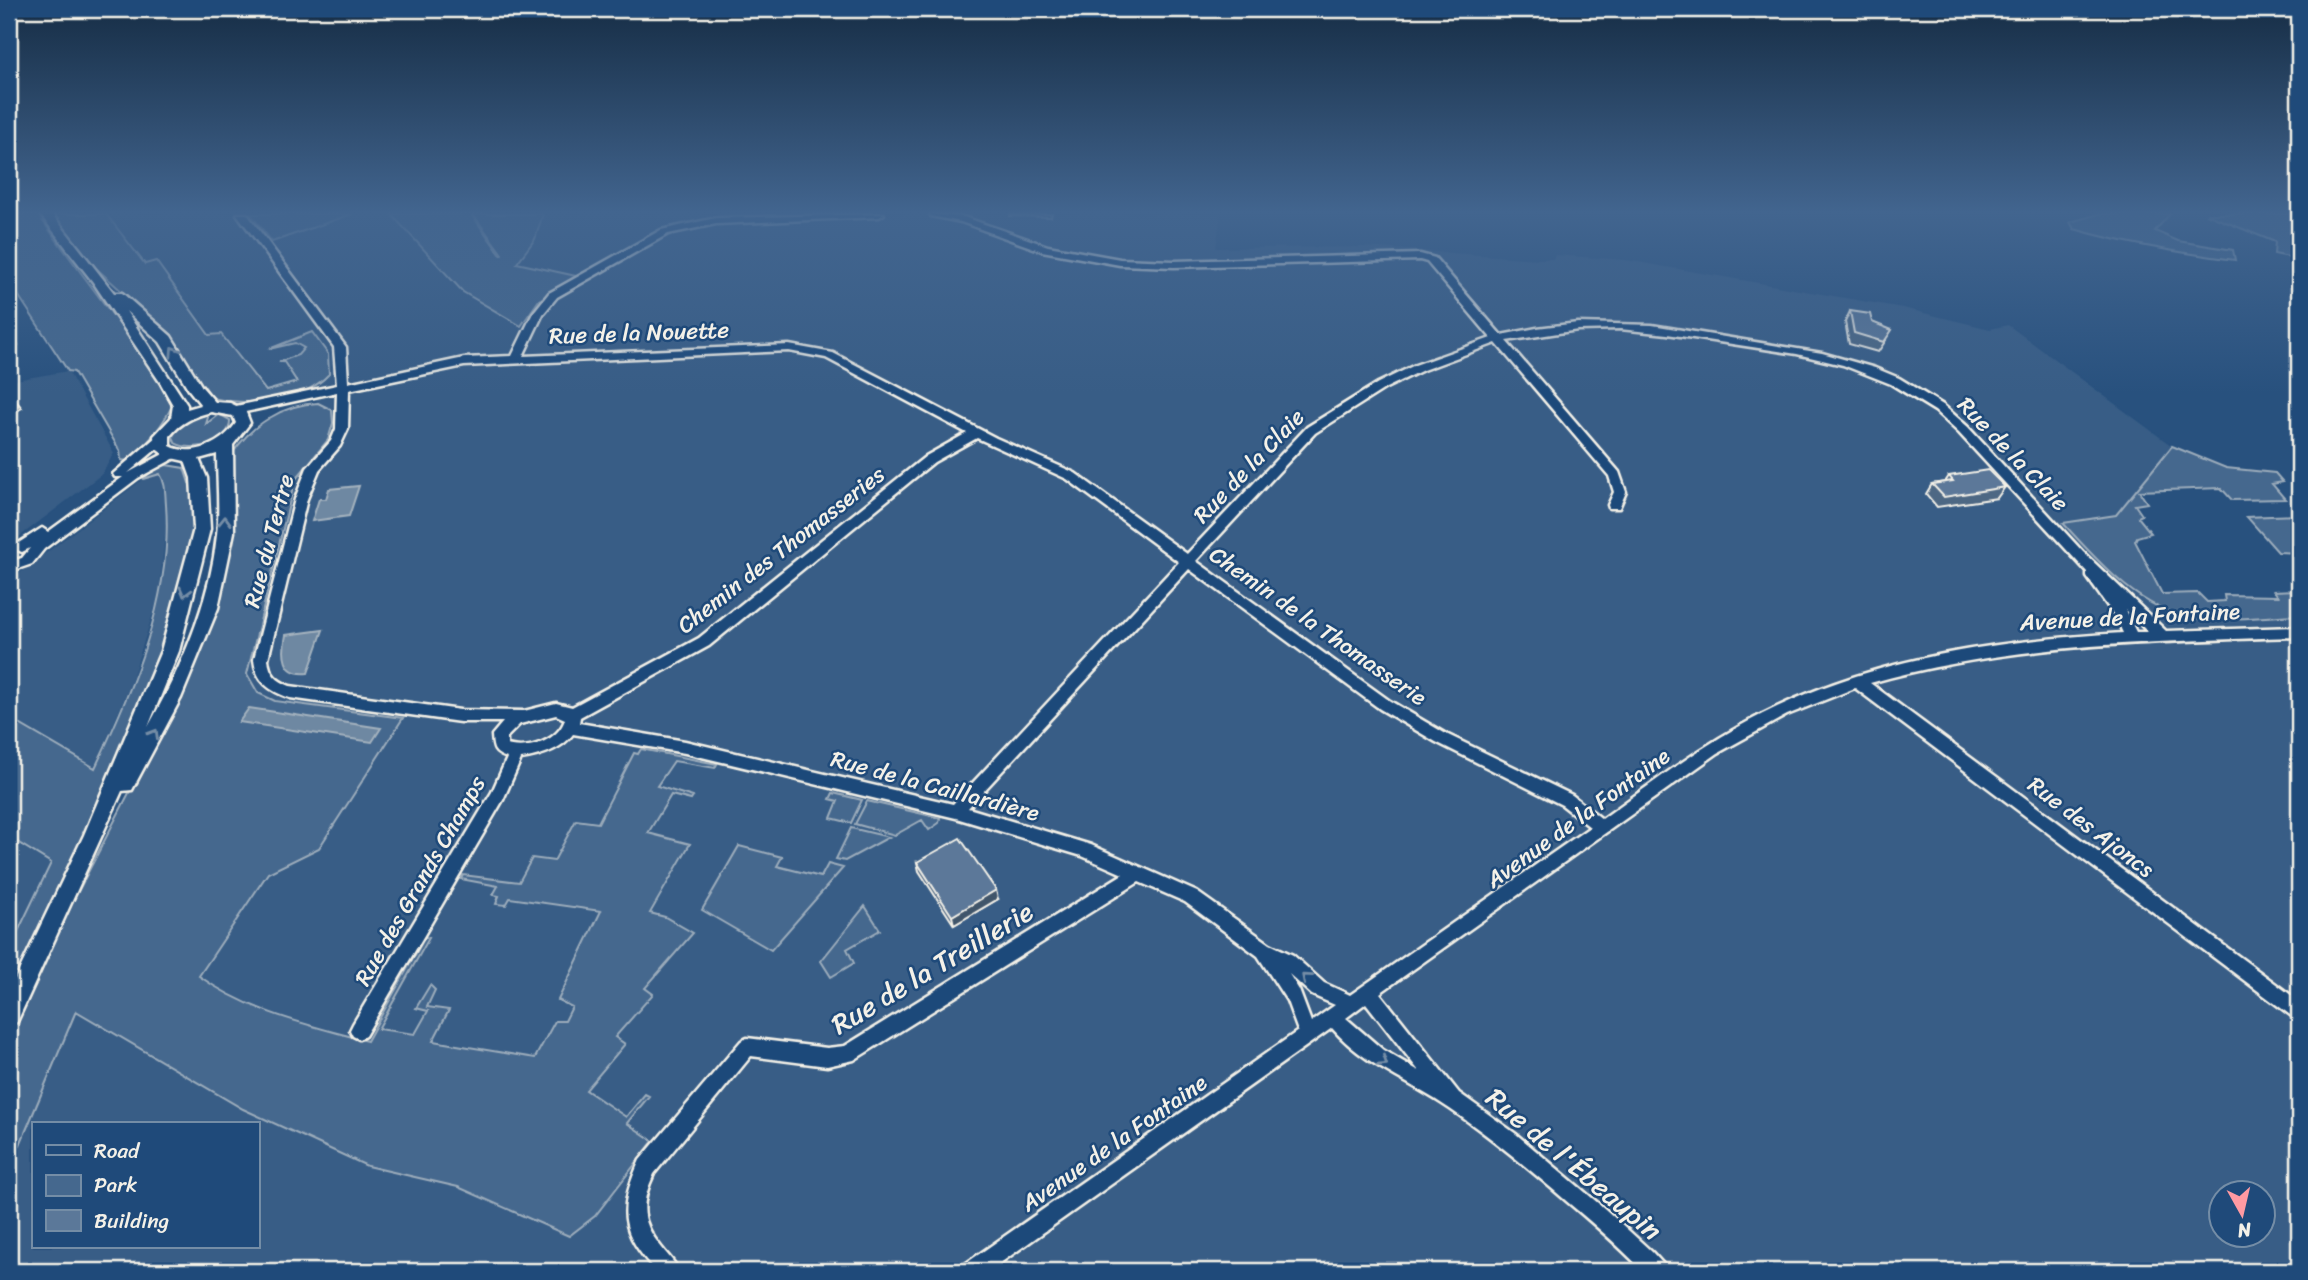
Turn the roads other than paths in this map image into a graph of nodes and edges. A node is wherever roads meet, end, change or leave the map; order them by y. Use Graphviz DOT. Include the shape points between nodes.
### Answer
graph roads {
  1 [pos="93,274"];
  2 [pos="286,274"];
  3 [pos="591,274"];
  4 [pos="1445,274"];
  5 [pos="98,280"];
  6 [pos="1500,338"];
  7 [pos="516,359"];
  8 [pos="342,387"];
  9 [pos="288,401"];
  10 [pos="211,407"];
  11 [pos="236,410"];
  12 [pos="178,419"];
  13 [pos="241,428"];
  14 [pos="976,433"];
  15 [pos="161,439"];
  16 [pos="225,443"];
  17 [pos="182,455"];
  18 [pos="1614,505"];
  19 [pos="22,550"];
  20 [pos="1188,562"];
  21 [pos="10,567"];
  22 [pos="2091,570"];
  23 [pos="2299,632"];
  24 [pos="2132,638"];
  25 [pos="2164,638"];
  26 [pos="1856,680"];
  27 [pos="460,716"];
  28 [pos="521,716"];
  29 [pos="571,721"];
  30 [pos="498,739"];
  31 [pos="516,754"];
  32 [pos="956,811"];
  33 [pos="1602,828"];
  34 [pos="94,835"];
  35 [pos="1139,873"];
  36 [pos="1264,950"];
  37 [pos="1368,992"];
  38 [pos="1350,1004"];
  39 [pos="2299,1010"];
  40 [pos="9,1015"];
  41 [pos="1333,1016"];
  42 [pos="359,1030"];
  43 [pos="1309,1033"];
  44 [pos="1454,1100"];
  45 [pos="670,1271"];
  46 [pos="972,1271"];
  47 [pos="1656,1271"];
  1 -- 5 [label="main road"];
  2 -- 8 [label="street, Rue du Tertre" via="340,347"];
  3 -- 7 [label="street" via="553,295 538,313"];
  4 -- 6 [label="street"];
  10 -- 5 [label="main road, one-way" via="166,339"];
  5 -- 12 [label="main road" via="167,381 180,405"];
  6 -- 18 [label="street" via="1615,475 1620,492"];
  6 -- 20 [label="street, Rue de la Claie" via="1394,378 1318,425"];
  6 -- 22 [label="street, Rue de la Claie" via="1554,327 1623,326 1795,350 1870,370 1922,397 1959,426"];
  7 -- 8 [label="street, Rue de la Nouette" via="443,364"];
  7 -- 14 [label="street, Rue de la Nouette" via="809,350 830,355"];
  8 -- 9 [label="street, Rue de la Nouette"];
  8 -- 27 [label="street, Rue du Tertre" via="342,429 336,443 313,468 301,499 261,659 262,671 270,683 289,692"];
  9 -- 11 [label="street, Rue de la Nouette"];
  9 -- 13 [label="street, Rue de la Nouette"];
  10 -- 11 [label="main road"];
  10 -- 12 [label="main road"];
  11 -- 13 [label="main road" via="242,417"];
  12 -- 15 [label="main road"];
  13 -- 16 [label="main road"];
  14 -- 20 [label="street, Chemin de la Thomasserie" via="1071,476"];
  14 -- 29 [label="street, Chemin des Thomasseries" via="930,459 704,642"];
  15 -- 17 [label="main road" via="163,448"];
  15 -- 19 [label="street"];
  16 -- 17 [label="main road"];
  34 -- 16 [label="main road, one-way" via="169,710 206,623 224,544"];
  17 -- 19 [label="street" via="134,475"];
  17 -- 34 [label="main road, one-way" via="199,478 202,529 170,651"];
  19 -- 21 [label="street" via="27,561"];
  20 -- 32 [label="street, Rue de la Claie"];
  20 -- 33 [label="street, Chemin de la Thomasserie" via="1385,705 1567,800"];
  22 -- 24 [label="street, Rue de la Claie"];
  22 -- 25 [label="street, Rue de la Claie"];
  23 -- 25 [label="street, Avenue de la Fontaine"];
  24 -- 25 [label="street, Avenue de la Fontaine"];
  24 -- 26 [label="street, Avenue de la Fontaine" via="1997,648"];
  26 -- 33 [label="street, Avenue de la Fontaine" via="1794,704 1727,740"];
  26 -- 39 [label="street, Rue des Ajoncs"];
  27 -- 28 [label="street, Rue du Tertre"];
  27 -- 30 [label="street, Rue du Tertre" via="486,726"];
  28 -- 29 [label="street, Rue de la Caillardière" via="556,709"];
  28 -- 30 [label="street" via="505,726"];
  29 -- 31 [label="street, Chemin des Thomasseries" via="559,738"];
  29 -- 32 [label="street, Rue de la Caillardière"];
  30 -- 31 [label="street, Rue du Tertre" via="504,751"];
  31 -- 42 [label="street, Rue des Grands Champs" via="498,795"];
  32 -- 35 [label="street, Rue de la Caillardière" via="1085,850"];
  33 -- 37 [label="street, Avenue de la Fontaine"];
  34 -- 40 [label="main road"];
  35 -- 36 [label="street, Rue de la Caillardière" via="1191,897"];
  35 -- 45 [label="street, Rue de la Treillerie" via="848,1054 834,1057 747,1047 647,1167 636,1193 635,1226 644,1244"];
  38 -- 36 [label="street, Rue de la Caillardière, one-way" via="1318,989 1287,961"];
  36 -- 43 [label="street, Rue de la Caillardière"];
  37 -- 38 [label="street, Avenue de la Fontaine"];
  37 -- 44 [label="street, Rue de l'Ébeaupin"];
  38 -- 41 [label="street, Avenue de la Fontaine"];
  41 -- 43 [label="street, Avenue de la Fontaine"];
  41 -- 44 [label="street, Rue de l'Ébeaupin, one-way" via="1351,1038 1384,1063"];
  43 -- 46 [label="street, Avenue de la Fontaine"];
  44 -- 47 [label="street, Rue de l'Ébeaupin" via="1622,1235"];
}
